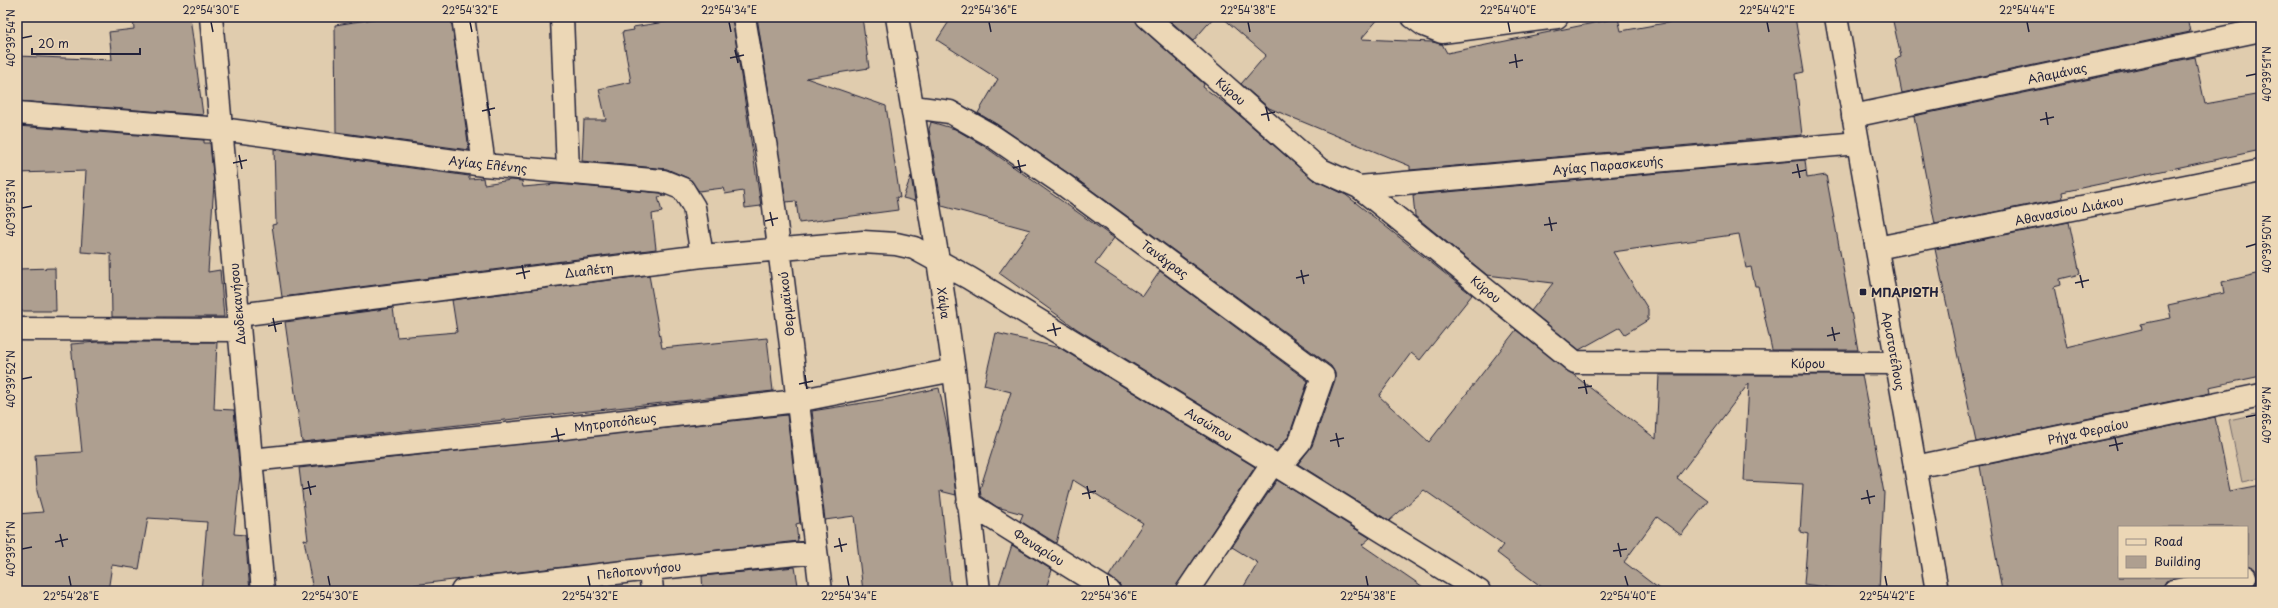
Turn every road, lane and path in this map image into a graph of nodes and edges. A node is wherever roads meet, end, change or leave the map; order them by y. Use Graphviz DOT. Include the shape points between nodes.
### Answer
graph roads {
  1 [pos="211,17"];
  2 [pos="463,17"];
  3 [pos="562,17"];
  4 [pos="744,17"];
  5 [pos="897,17"];
  6 [pos="1147,17"];
  7 [pos="1413,17"];
  8 [pos="1557,17"];
  9 [pos="1836,17"];
  10 [pos="2261,30"];
  11 [pos="912,107"];
  12 [pos="17,113"];
  13 [pos="1853,116"];
  14 [pos="221,129"];
  15 [pos="1858,143"];
  16 [pos="484,165"];
  17 [pos="568,171"];
  18 [pos="2261,171"];
  19 [pos="1359,187"];
  20 [pos="780,248"];
  21 [pos="1876,248"];
  22 [pos="702,256"];
  23 [pos="938,260"];
  24 [pos="238,323"];
  25 [pos="17,329"];
  26 [pos="1896,363"];
  27 [pos="954,370"];
  28 [pos="2261,395"];
  29 [pos="797,401"];
  30 [pos="251,460"];
  31 [pos="1276,465"];
  32 [pos="1914,467"];
  33 [pos="968,503"];
  34 [pos="816,552"];
  35 [pos="650,568"];
  36 [pos="2261,574"];
  37 [pos="2248,577"];
  38 [pos="2241,578"];
  39 [pos="263,591"];
  40 [pos="462,591"];
  41 [pos="652,591"];
  42 [pos="821,591"];
  43 [pos="979,591"];
  44 [pos="1110,591"];
  45 [pos="1188,591"];
  46 [pos="1479,591"];
  47 [pos="1936,591"];
  48 [pos="2174,591"];
  1 -- 14 [label="street, Δωδεκανήσου"];
  2 -- 16 [label="street"];
  3 -- 17 [label="street"];
  4 -- 20 [label="street, Θερμαϊκού"];
  5 -- 11 [label="street, Χάψα"];
  6 -- 19 [label="street, Κύρου" via="1319,169"];
  7 -- 8 [label="street" via="1424,25 1442,32"];
  9 -- 13 [label="street, Αριστοτέλους"];
  10 -- 13 [label="street, Αλαμάνας"];
  11 -- 23 [label="street, Χάψα"];
  11 -- 31 [label="street, Τανάγρας" via="950,112 991,135 1064,185 1323,376 1300,442"];
  12 -- 14 [label="street, Αγίας Ελένης"];
  13 -- 15 [label="street, Αριστοτέλους"];
  14 -- 16 [label="street, Αγίας Ελένης"];
  14 -- 24 [label="street, Δωδεκανήσου"];
  15 -- 19 [label="street, Αγίας Παρασκευής"];
  15 -- 21 [label="street, Αριστοτέλους"];
  16 -- 17 [label="street, Αγίας Ελένης"];
  17 -- 22 [label="street, Αγίας Ελένης" via="664,181 683,189 694,207"];
  18 -- 21 [label="street, Αθανασίου Διάκου"];
  19 -- 26 [label="street, Κύρου" via="1575,362"];
  20 -- 22 [label="street, Διαλέτη"];
  20 -- 23 [label="street, Διαλέτη" via="879,243 914,248"];
  20 -- 29 [label="street, Θερμαϊκού"];
  21 -- 26 [label="street, Αριστοτέλους"];
  22 -- 24 [label="street, Διαλέτη"];
  23 -- 27 [label="street, Χάψα"];
  23 -- 31 [label="street, Αισώπου"];
  24 -- 25 [label="street, Διαλέτη"];
  24 -- 30 [label="street, Δωδεκανήσου"];
  26 -- 32 [label="street, Αριστοτέλους"];
  27 -- 29 [label="street, Μητροπόλεως"];
  27 -- 33 [label="street, Χάψα"];
  28 -- 32 [label="street, Ρήγα Φεραίου"];
  29 -- 30 [label="street, Μητροπόλεως"];
  29 -- 34 [label="street, Θερμαϊκού"];
  30 -- 39 [label="street, Δωδεκανήσου"];
  31 -- 45 [label="street, Τανάγρας"];
  31 -- 46 [label="street, Αισώπου"];
  32 -- 47 [label="street, Αριστοτέλους"];
  33 -- 43 [label="street, Χάψα"];
  33 -- 44 [label="street, Φαναρίου"];
  34 -- 35 [label="street, Πελοποννήσου"];
  34 -- 42 [label="street, Θερμαϊκού"];
  35 -- 40 [label="street, Πελοποννήσου"];
  35 -- 41 [label="street"];
  36 -- 37 [label="street"];
  38 -- 48 [label="street"];
}
